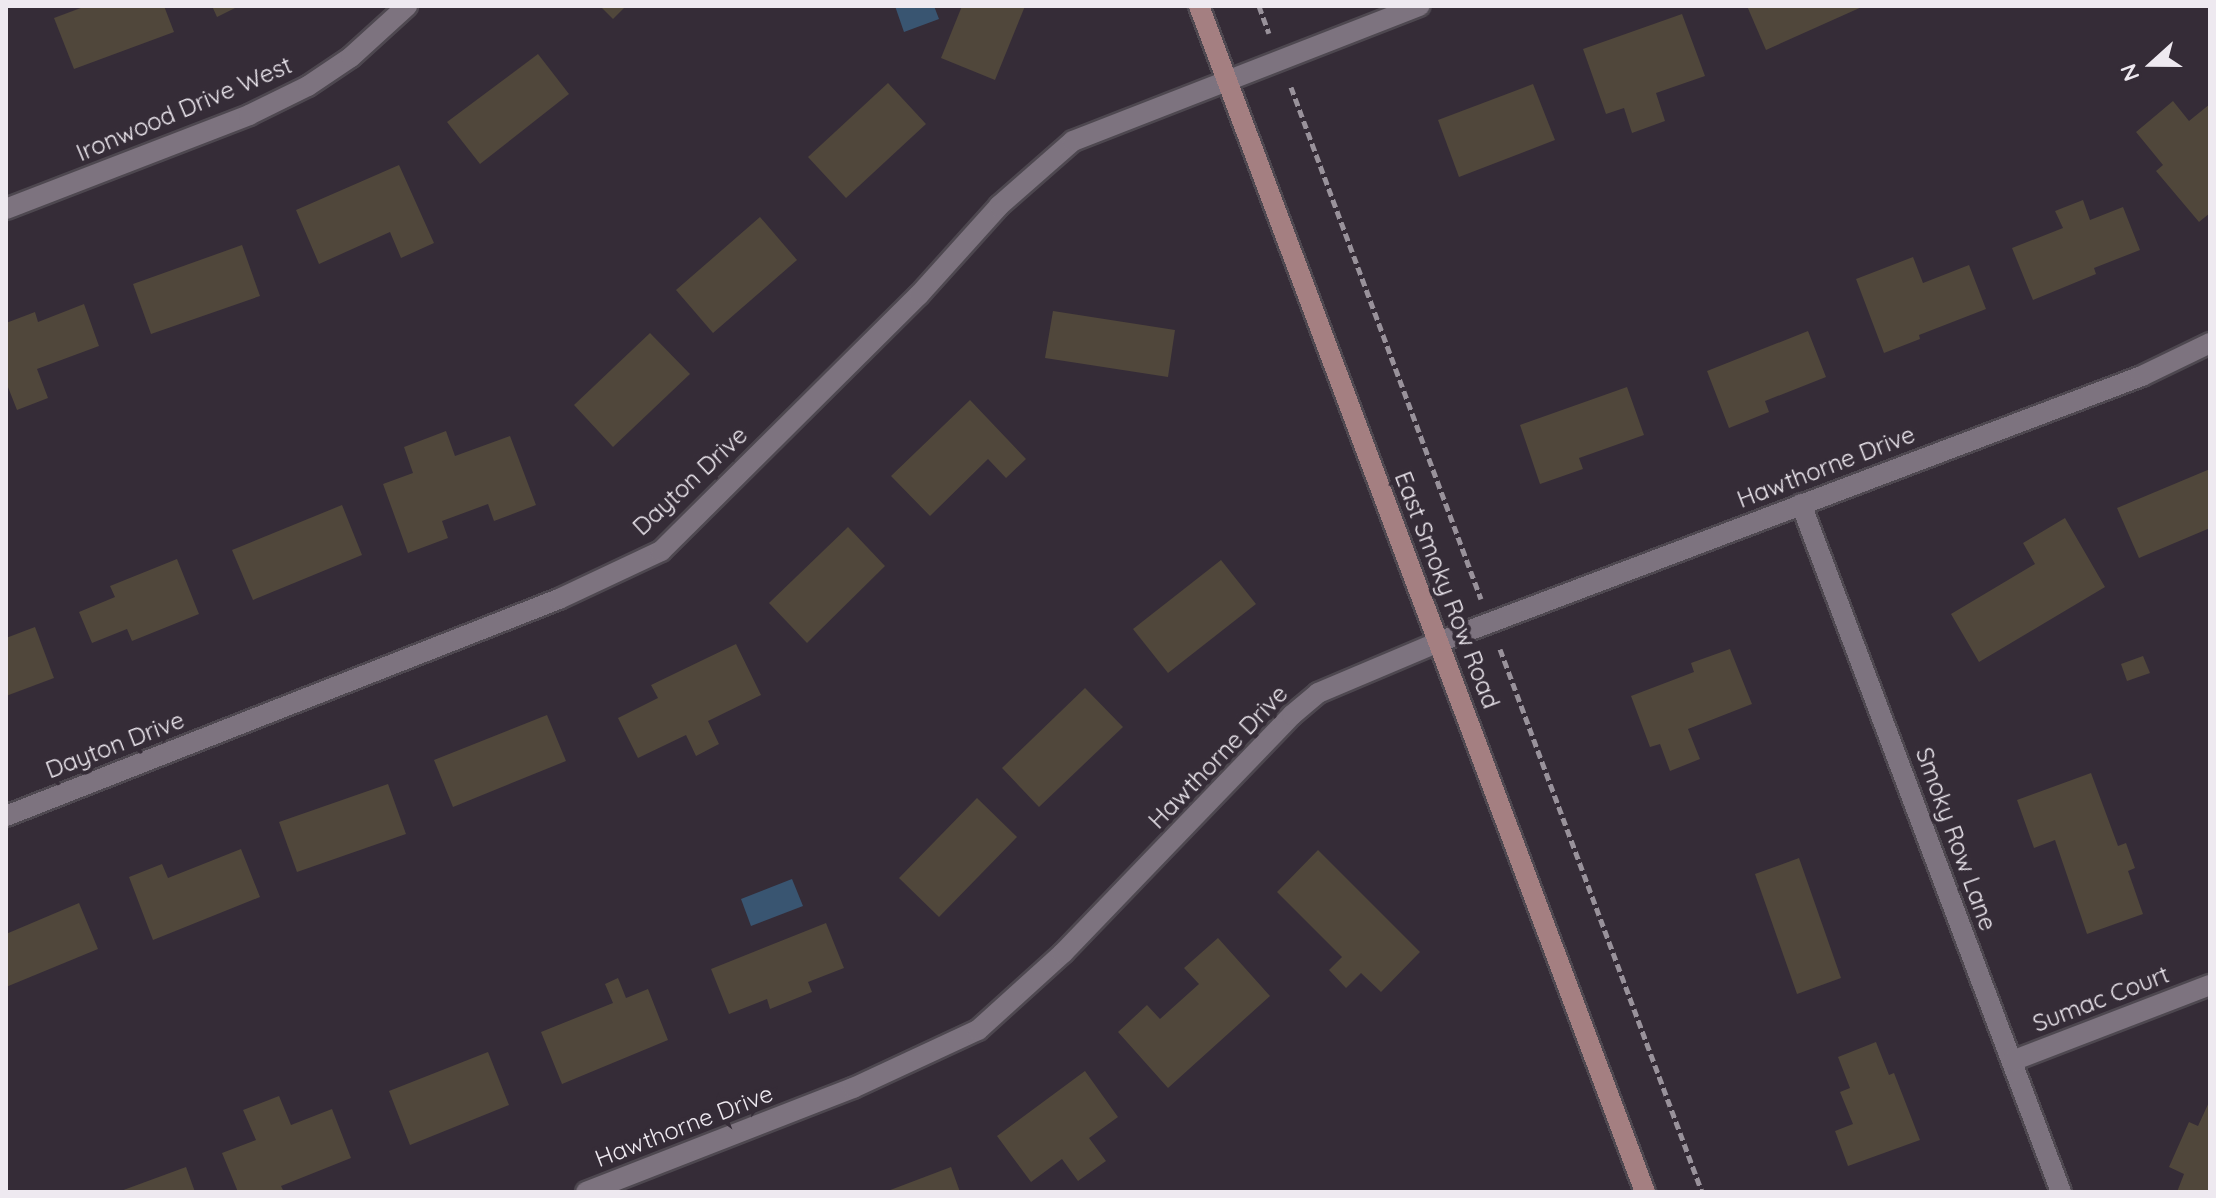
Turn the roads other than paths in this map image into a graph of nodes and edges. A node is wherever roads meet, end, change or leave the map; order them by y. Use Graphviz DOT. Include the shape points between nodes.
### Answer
graph roads {
  1 [pos="407,6"];
  2 [pos="1199,6"];
  3 [pos="1420,6"];
  4 [pos="1227,81"];
  5 [pos="6,209"];
  6 [pos="2210,343"];
  7 [pos="1801,504"];
  8 [pos="1439,642"];
  9 [pos="6,816"];
  10 [pos="2210,985"];
  11 [pos="2012,1061"];
  12 [pos="586,1192"];
  13 [pos="1645,1192"];
  14 [pos="2061,1192"];
  1 -- 5 [label="street, Ironwood Drive West" via="351,57 308,86 224,125"];
  2 -- 4 [label="street, East Smoky Row Road"];
  3 -- 4 [label="street, Dayton Drive"];
  4 -- 8 [label="street, East Smoky Row Road"];
  4 -- 9 [label="street, Dayton Drive" via="1073,141 1047,161 661,551 559,599"];
  6 -- 7 [label="street, Hawthorne Drive" via="2142,376"];
  7 -- 8 [label="street, Hawthorne Drive"];
  7 -- 11 [label="street, Smoky Row Lane"];
  8 -- 12 [label="street, Hawthorne Drive" via="1318,693 1063,953 978,1030 853,1088"];
  8 -- 13 [label="street, East Smoky Row Road"];
  10 -- 11 [label="street, Sumac Court"];
  11 -- 14 [label="street, Smoky Row Lane"];
}
